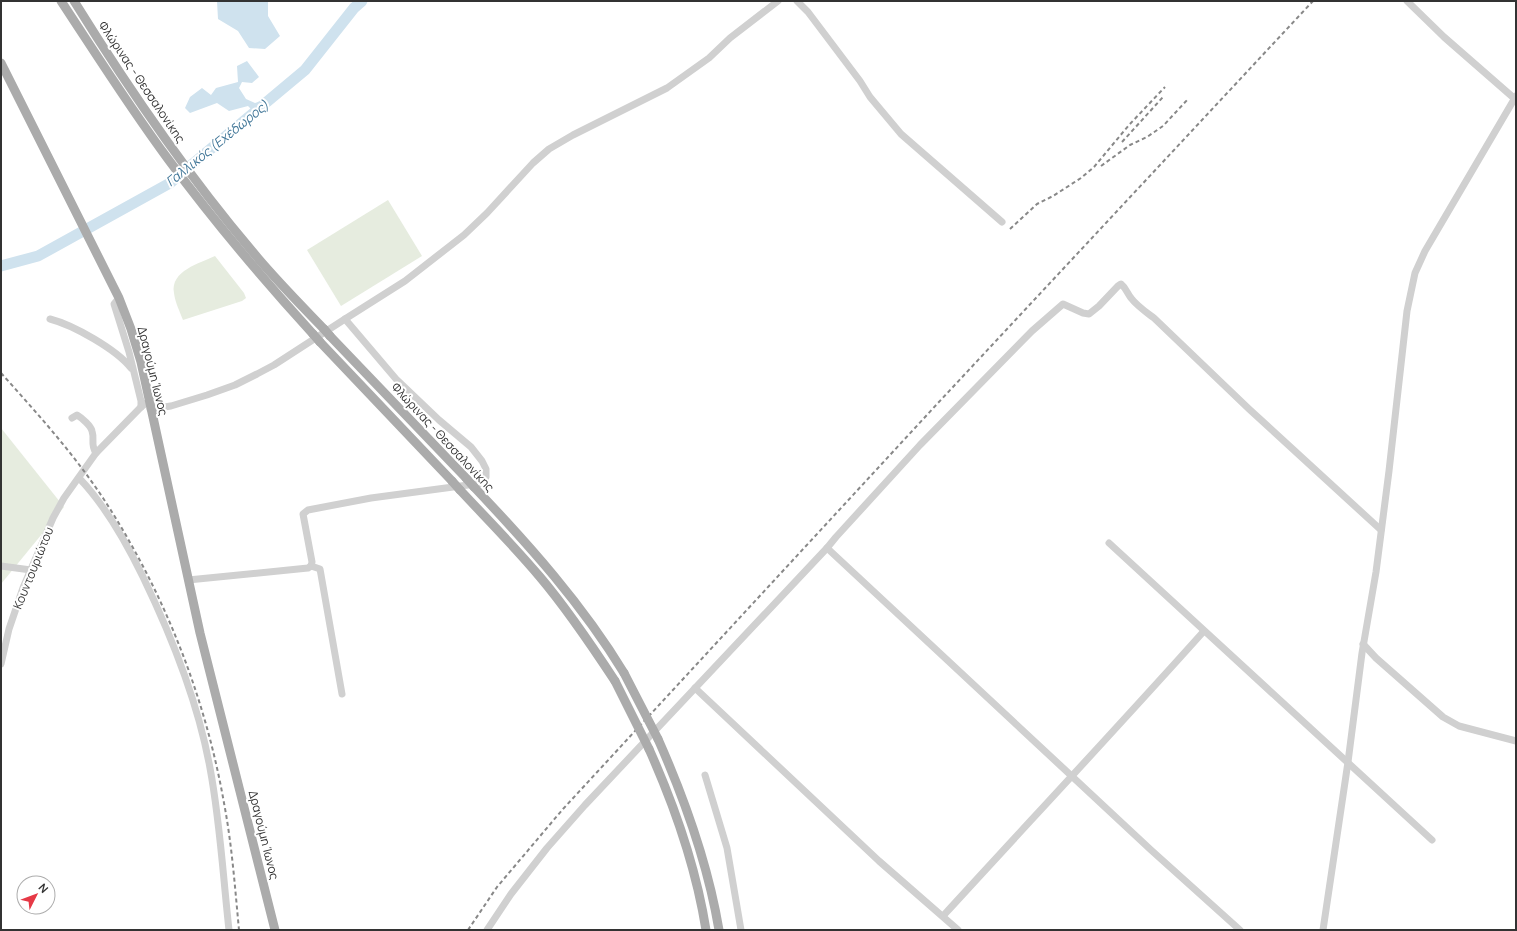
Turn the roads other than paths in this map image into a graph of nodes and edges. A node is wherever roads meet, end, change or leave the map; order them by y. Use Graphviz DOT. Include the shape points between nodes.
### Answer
graph roads {
  1 [pos="61,1"];
  2 [pos="74,1"];
  3 [pos="778,1"];
  4 [pos="797,1"];
  5 [pos="1407,1"];
  6 [pos="1,63"];
  7 [pos="1515,97"];
  8 [pos="1002,222"];
  9 [pos="119,298"];
  10 [pos="50,319"];
  11 [pos="345,319"];
  12 [pos="133,370"];
  13 [pos="150,405"];
  14 [pos="141,407"];
  15 [pos="72,418"];
  16 [pos="96,453"];
  17 [pos="79,478"];
  18 [pos="1381,530"];
  19 [pos="1109,543"];
  20 [pos="827,548"];
  21 [pos="1,566"];
  22 [pos="311,566"];
  23 [pos="30,570"];
  24 [pos="188,580"];
  25 [pos="1204,631"];
  26 [pos="1363,644"];
  27 [pos="1,664"];
  28 [pos="695,688"];
  29 [pos="342,694"];
  30 [pos="1516,741"];
  31 [pos="1348,762"];
  32 [pos="706,775"];
  33 [pos="1072,776"];
  34 [pos="1432,840"];
  35 [pos="943,916"];
  36 [pos="229,930"];
  37 [pos="275,930"];
  38 [pos="486,930"];
  39 [pos="706,930"];
  40 [pos="719,930"];
  41 [pos="741,930"];
  42 [pos="958,930"];
  43 [pos="1240,930"];
  44 [pos="1323,930"];
  1 -- 39 [label="main road, Φλώρινας - Θεσσαλονίκης, bridge" via="168,159 229,238 320,342 541,578 576,623 614,682 666,787 692,864"];
  2 -- 40 [label="main road, Φλώρινας - Θεσσαλονίκης, bridge" via="156,128 238,234 330,336 522,538 568,592 602,639 624,673 676,778 703,860"];
  3 -- 11 [label="street" via="730,38 709,58 667,88 549,149 532,163 487,213 444,252 405,281"];
  4 -- 8 [label="street" via="901,134"];
  5 -- 7 [label="street" via="1444,37"];
  6 -- 9 [label="main road, Δραγούμη Ίωνος"];
  7 -- 18 [label="street" via="1414,273 1407,311"];
  9 -- 12 [label="street" via="114,304"];
  9 -- 13 [label="main road, Δραγούμη Ίωνος" via="137,349"];
  10 -- 12 [label="street" via="62,322 99,343"];
  11 -- 13 [label="street" via="274,365 235,385 182,403"];
  11 -- 22 [label="street" via="396,379 471,447 486,469 486,477 483,483 371,498 308,510 303,514"];
  12 -- 14 [label="street"];
  13 -- 14 [label="street, Κουντουριώτου"];
  13 -- 24 [label="main road, Δραγούμη Ίωνος"];
  14 -- 16 [label="street, Κουντουριώτου"];
  15 -- 16 [label="street" via="77,415 90,428"];
  16 -- 17 [label="street, Κουντουριώτου"];
  17 -- 23 [label="street, Κουντουριώτου" via="53,518"];
  17 -- 36 [label="street" via="100,504 133,557 171,639 196,712 215,798"];
  18 -- 20 [label="street" via="1159,322 1130,298 1121,284 1089,314 1063,304 1032,331 920,445"];
  18 -- 26 [label="street"];
  19 -- 25 [label="street"];
  20 -- 28 [label="street"];
  20 -- 33 [label="street"];
  21 -- 23 [label="street"];
  22 -- 24 [label="street"];
  22 -- 29 [label="street" via="317,567 321,572"];
  23 -- 27 [label="street, Κουντουριώτου"];
  24 -- 37 [label="main road, Δραγούμη Ίωνος"];
  25 -- 31 [label="street"];
  25 -- 33 [label="street"];
  26 -- 30 [label="street" via="1443,717 1459,726"];
  26 -- 31 [label="street"];
  28 -- 35 [label="street" via="879,861"];
  28 -- 38 [label="street" via="547,848"];
  31 -- 34 [label="street"];
  31 -- 44 [label="street"];
  32 -- 41 [label="street" via="728,848"];
  33 -- 35 [label="street"];
  33 -- 43 [label="street"];
  35 -- 42 [label="street"];
}
